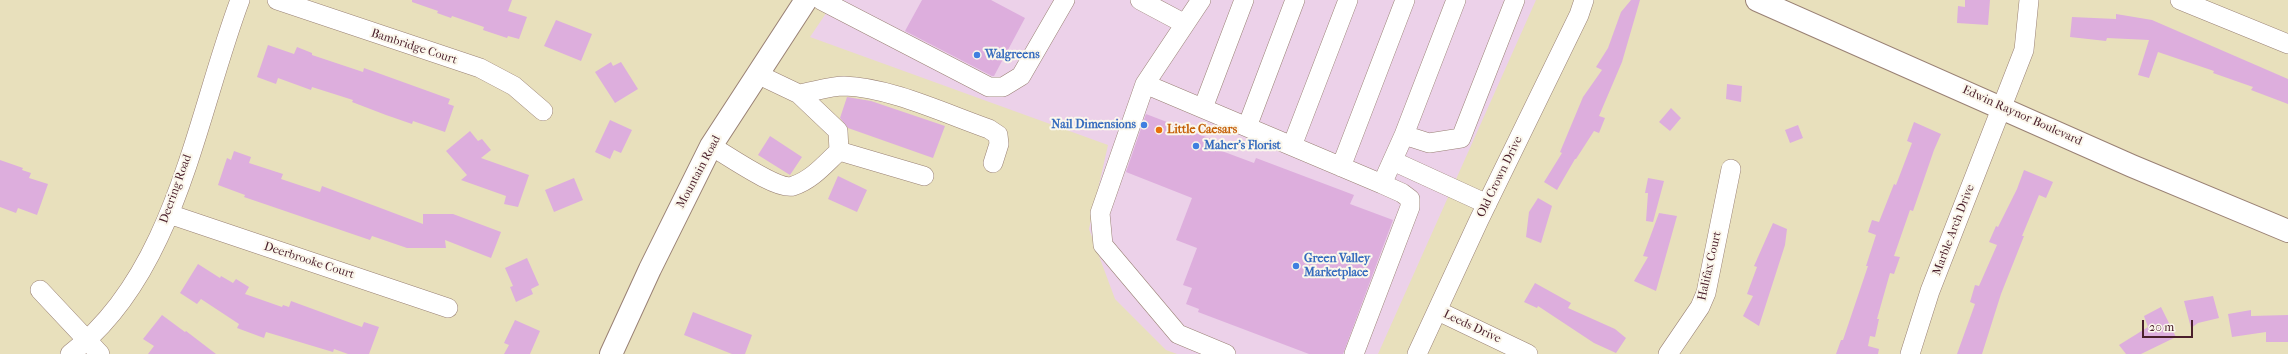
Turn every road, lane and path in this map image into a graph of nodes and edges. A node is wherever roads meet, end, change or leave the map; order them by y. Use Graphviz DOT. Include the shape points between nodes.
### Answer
graph roads {
  1 [pos="240,0"];
  2 [pos="277,0"];
  3 [pos="806,0"];
  4 [pos="821,0"];
  5 [pos="1140,0"];
  6 [pos="1201,0"];
  7 [pos="1244,0"];
  8 [pos="1295,0"];
  9 [pos="1348,0"];
  10 [pos="1405,0"];
  11 [pos="1456,0"];
  12 [pos="1515,0"];
  13 [pos="1584,0"];
  14 [pos="1757,0"];
  15 [pos="2029,0"];
  16 [pos="2180,0"];
  17 [pos="1064,2"];
  18 [pos="1185,24"];
  19 [pos="2288,44"];
  20 [pos="757,74"];
  21 [pos="1145,84"];
  22 [pos="799,94"];
  23 [pos="2001,107"];
  24 [pos="1203,108"];
  25 [pos="543,111"];
  26 [pos="1247,127"];
  27 [pos="1404,135"];
  28 [pos="711,146"];
  29 [pos="1292,146"];
  30 [pos="839,151"];
  31 [pos="1393,161"];
  32 [pos="993,163"];
  33 [pos="1341,167"];
  34 [pos="1731,168"];
  35 [pos="924,176"];
  36 [pos="1382,184"];
  37 [pos="1487,204"];
  38 [pos="169,214"];
  39 [pos="2288,231"];
  40 [pos="40,290"];
  41 [pos="448,308"];
  42 [pos="1438,311"];
  43 [pos="94,347"];
  44 [pos="70,354"];
  45 [pos="611,354"];
  46 [pos="1226,354"];
  47 [pos="1354,354"];
  48 [pos="1417,354"];
  49 [pos="1528,354"];
  50 [pos="1668,354"];
  51 [pos="1910,354"];
  1 -- 38 [label="street, Deering Road"];
  2 -- 25 [label="street, Bambridge Court" via="480,68 514,86"];
  3 -- 20 [label="main road, Mountain Road"];
  4 -- 17 [label="street" via="989,87 1003,86 1021,76"];
  5 -- 18 [label="street"];
  6 -- 18 [label="street"];
  7 -- 24 [label="street"];
  8 -- 26 [label="street"];
  9 -- 29 [label="street"];
  10 -- 33 [label="street"];
  11 -- 27 [label="street"];
  12 -- 27 [label="street" via="1461,138 1429,143"];
  13 -- 37 [label="street, Old Crown Drive"];
  14 -- 23 [label="main road, Edwin Raynor Boulevard"];
  15 -- 23 [label="street, Marble Arch Drive" via="2024,50"];
  16 -- 19 [label="street"];
  18 -- 21 [label="street"];
  20 -- 22 [label="street"];
  20 -- 28 [label="main road, Mountain Road"];
  21 -- 24 [label="street"];
  21 -- 46 [label="street" via="1100,213 1103,245 1178,334"];
  22 -- 30 [label="street" via="838,132"];
  22 -- 32 [label="street" via="841,86 863,87 989,129 998,135 999,144"];
  23 -- 39 [label="main road, Edwin Raynor Boulevard" via="2132,166"];
  23 -- 51 [label="street, Marble Arch Drive" via="1930,291"];
  24 -- 26 [label="street"];
  26 -- 29 [label="street"];
  27 -- 31 [label="street"];
  28 -- 30 [label="street" via="778,184 792,186 811,177"];
  28 -- 45 [label="main road, Mountain Road"];
  29 -- 33 [label="street"];
  30 -- 35 [label="street"];
  31 -- 36 [label="street"];
  31 -- 37 [label="street"];
  33 -- 36 [label="street"];
  34 -- 50 [label="street, Halifax Court" via="1706,293 1700,307"];
  36 -- 47 [label="street" via="1410,199 1410,207"];
  37 -- 42 [label="street, Old Crown Drive"];
  38 -- 41 [label="street, Deerbrooke Court"];
  38 -- 43 [label="street, Deering Road" via="138,279"];
  40 -- 43 [label="street"];
  42 -- 48 [label="street, Old Crown Drive"];
  42 -- 49 [label="street, Leeds Drive"];
  43 -- 44 [label="street, Deering Road"];
}
